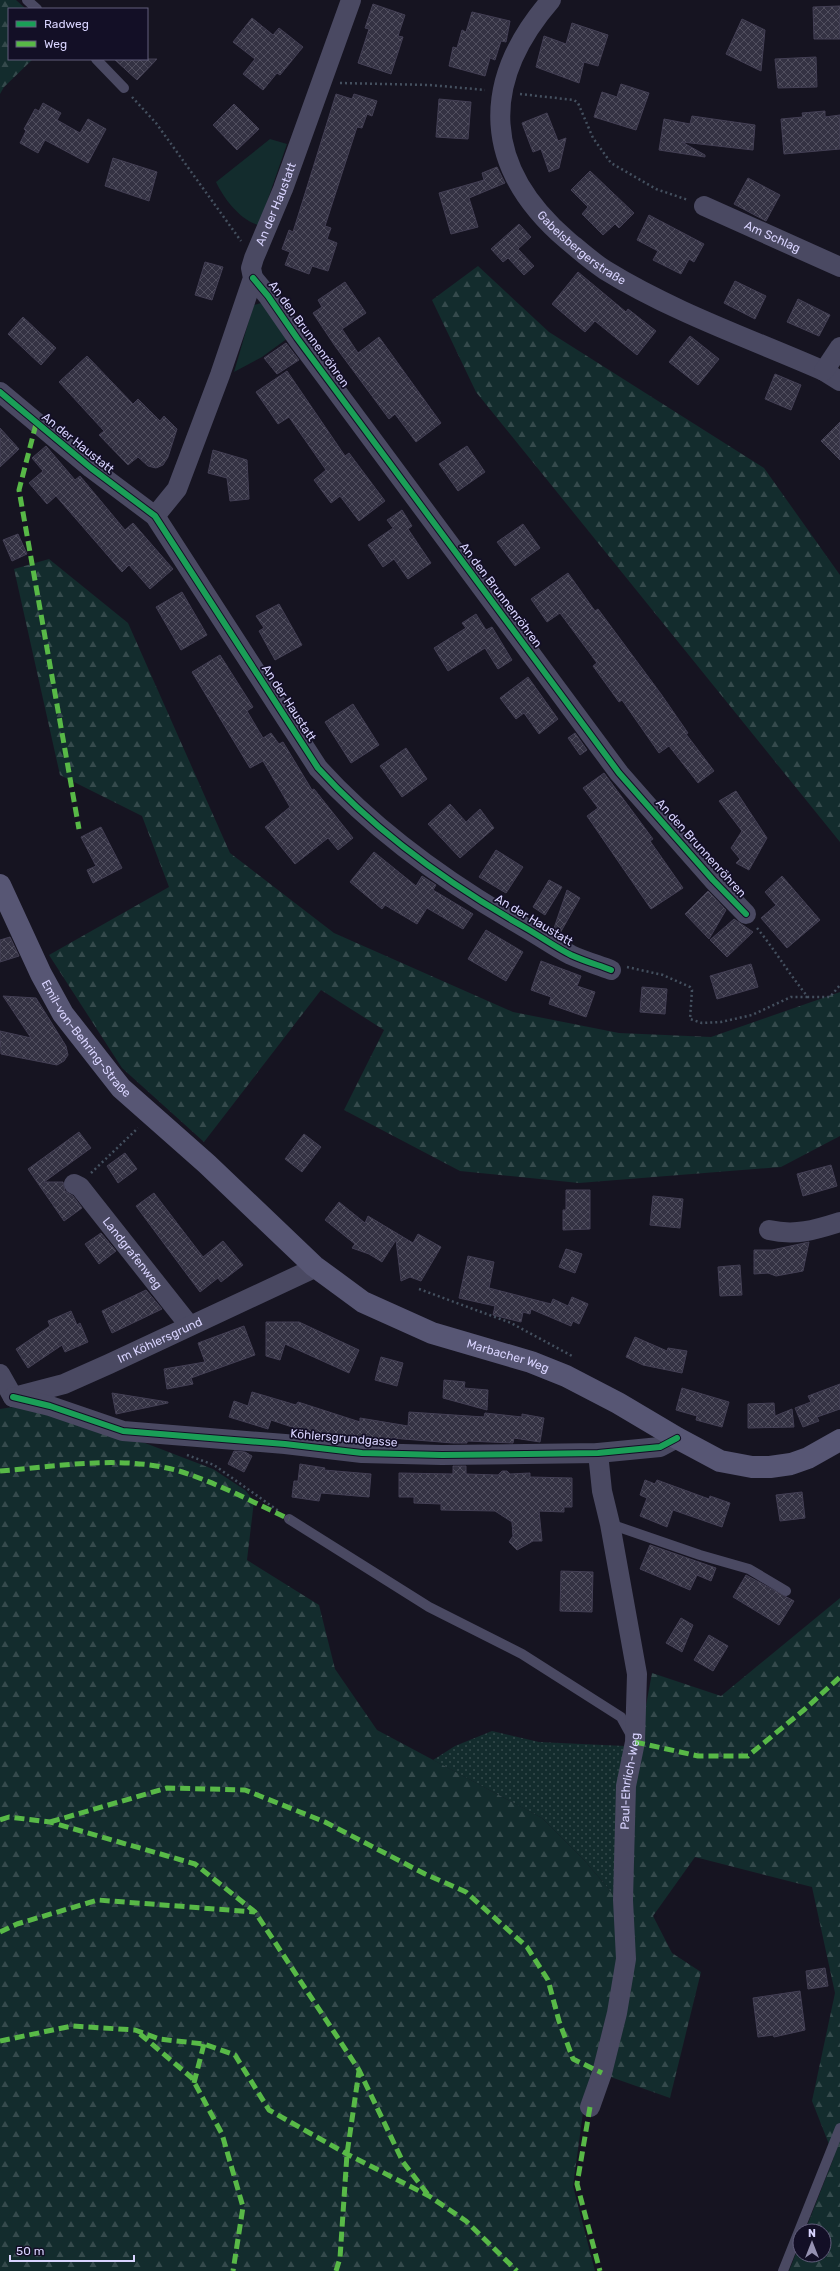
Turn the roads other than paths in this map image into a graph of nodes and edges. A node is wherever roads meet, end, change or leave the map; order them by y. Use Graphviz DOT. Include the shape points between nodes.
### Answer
graph roads {
  1 [pos="27,0"];
  2 [pos="351,0"];
  3 [pos="551,0"];
  4 [pos="36,8"];
  5 [pos="97,60"];
  6 [pos="124,88"];
  7 [pos="704,206"];
  8 [pos="840,267"];
  9 [pos="253,278"];
  10 [pos="840,347"];
  11 [pos="832,376"];
  12 [pos="0,392"];
  13 [pos="155,516"];
  14 [pos="0,885"];
  15 [pos="746,914"];
  16 [pos="611,970"];
  17 [pos="207,1164"];
  18 [pos="80,1181"];
  19 [pos="840,1222"];
  20 [pos="769,1230"];
  21 [pos="314,1266"];
  22 [pos="189,1325"];
  23 [pos="0,1374"];
  24 [pos="7,1398"];
  25 [pos="677,1438"];
  26 [pos="840,1440"];
  27 [pos="598,1453"];
  28 [pos="289,1519"];
  29 [pos="610,1524"];
  30 [pos="786,1591"];
  31 [pos="635,1742"];
  32 [pos="590,2107"];
  33 [pos="840,2128"];
  34 [pos="783,2271"];
  1 -- 4 [label="lane"];
  2 -- 9 [label="street, An der Haustatt" via="283,189 254,258 251,268"];
  3 -- 11 [label="street, Gabelsbergerstraße" via="526,33 507,72 502,92 499,128 504,151 515,178 531,203 552,227 586,256 632,286"];
  5 -- 6 [label="lane"];
  7 -- 8 [label="street, Am Schlag"];
  9 -- 13 [label="street, An der Haustatt" via="178,489"];
  9 -- 15 [label="street, An den Brunnenröhren" via="620,773"];
  10 -- 11 [label="street"];
  12 -- 13 [label="street, An der Haustatt" via="91,468"];
  13 -- 16 [label="street, An der Haustatt" via="318,768 330,782 378,826 438,873 572,955"];
  14 -- 17 [label="main road, Emil-von-Behring-Straße" via="41,974 84,1042 121,1088"];
  17 -- 21 [label="main road, Marbacher Weg"];
  18 -- 22 [label="street, Landgrafenweg" via="80,1187"];
  19 -- 20 [label="street" via="809,1232 786,1234"];
  21 -- 22 [label="street, Im Köhlersgrund"];
  21 -- 25 [label="main road, Marbacher Weg" via="363,1302 386,1313 432,1333 531,1362 618,1402"];
  22 -- 24 [label="street, Im Köhlersgrund" via="64,1384"];
  23 -- 24 [label="street"];
  24 -- 27 [label="street, Köhlersgrundgasse" via="50,1406 140,1434 285,1444 362,1453"];
  25 -- 26 [label="main road, Marbacher Weg" via="720,1461 752,1467 791,1464 808,1458"];
  25 -- 27 [label="street, Köhlersgrundgasse" via="660,1447"];
  27 -- 29 [label="street, Paul-Ehrlich-Weg" via="602,1491"];
  28 -- 31 [label="lane" via="429,1607 522,1654 620,1717"];
  29 -- 30 [label="lane" via="749,1569"];
  29 -- 31 [label="street, Paul-Ehrlich-Weg" via="637,1674"];
  31 -- 32 [label="street, Paul-Ehrlich-Weg" via="626,1786 623,1900 626,1959 602,2072"];
  33 -- 34 [label="lane"];
}
